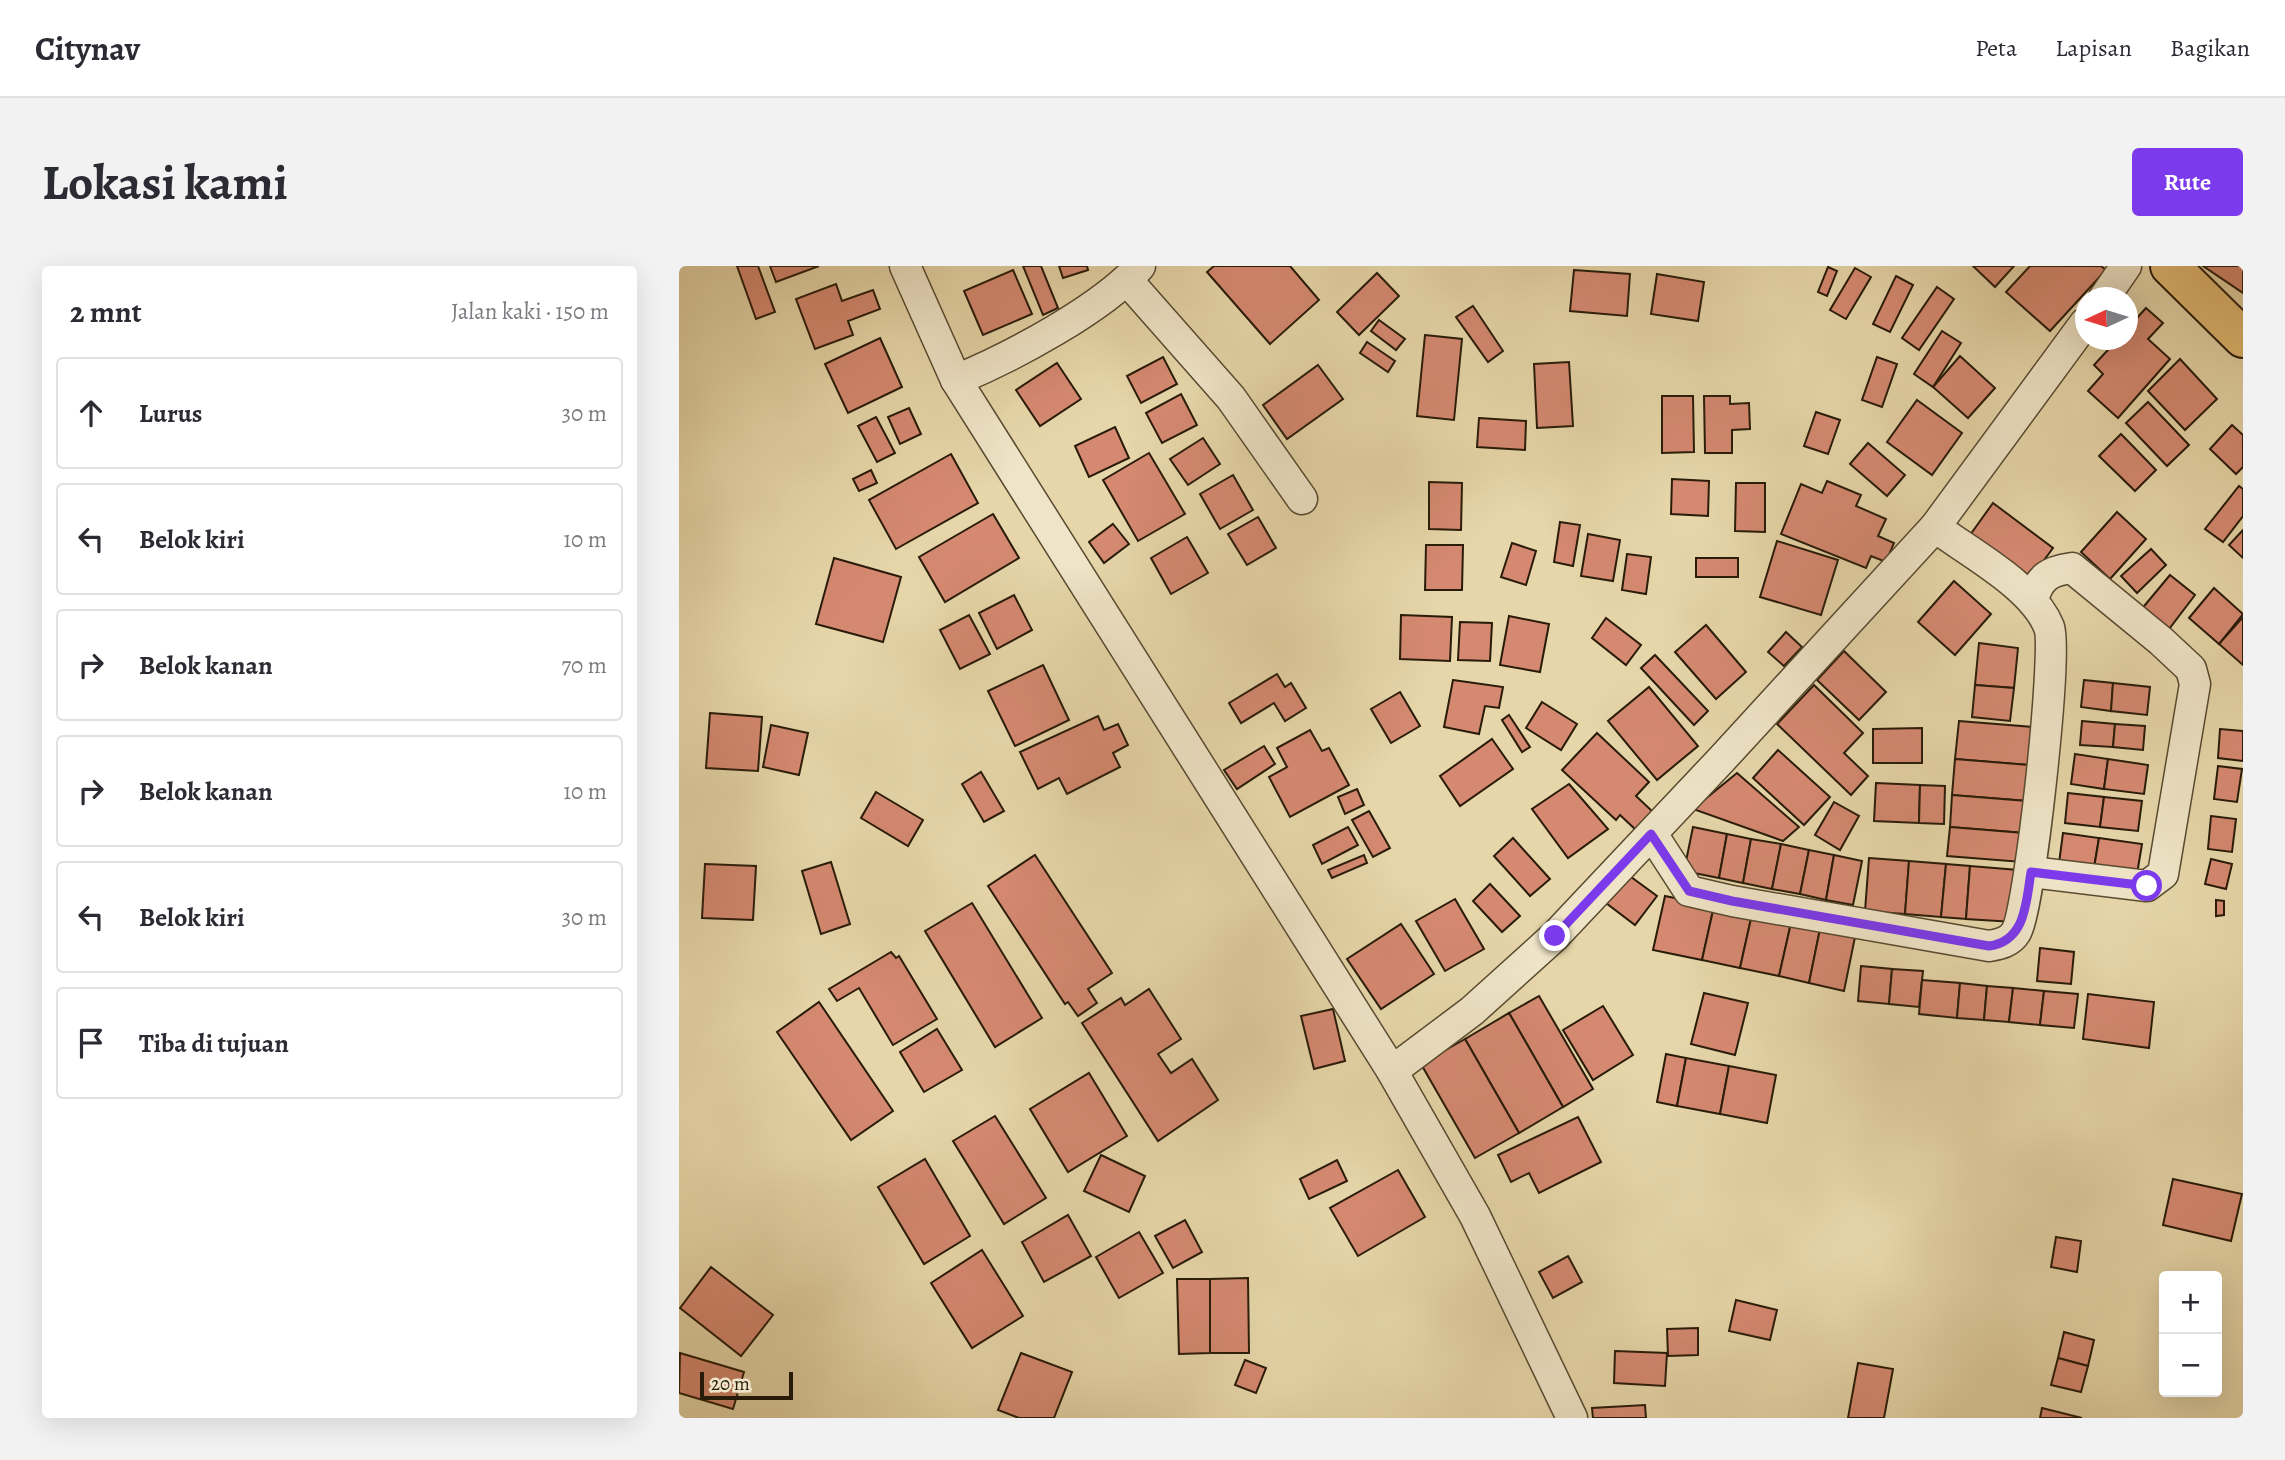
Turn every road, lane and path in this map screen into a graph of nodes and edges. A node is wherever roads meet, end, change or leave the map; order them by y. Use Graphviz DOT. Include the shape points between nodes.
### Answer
graph roads {
  1 [pos="905,266"];
  2 [pos="2126,266"];
  3 [pos="2170,266"];
  4 [pos="1134,273"];
  5 [pos="2112,287"];
  6 [pos="2075,337"];
  7 [pos="2243,338"];
  8 [pos="956,380"];
  9 [pos="1302,499"];
  10 [pos="1935,527"];
  11 [pos="2033,599"];
  12 [pos="1651,834"];
  13 [pos="2031,872"];
  14 [pos="1392,1071"];
  15 [pos="1572,1418"];
  1 -- 8 [label="street"];
  2 -- 5 [label="street"];
  3 -- 7 [label="highway"];
  4 -- 8 [label="street" via="1000,363"];
  4 -- 9 [label="street"];
  6 -- 10 [label="street"];
  8 -- 14 [label="street"];
  10 -- 11 [label="street"];
  10 -- 12 [label="street"];
  11 -- 13 [label="street" via="2050,631 2052,649"];
  11 -- 13 [label="street" via="2048,574 2072,568 2191,669 2196,684 2163,874 2147,886"];
  12 -- 13 [label="street" via="1689,891 1989,946 2004,944 2015,934"];
  12 -- 14 [label="street" via="1555,936 1472,1011"];
  14 -- 15 [label="street" via="1475,1216"];
}
